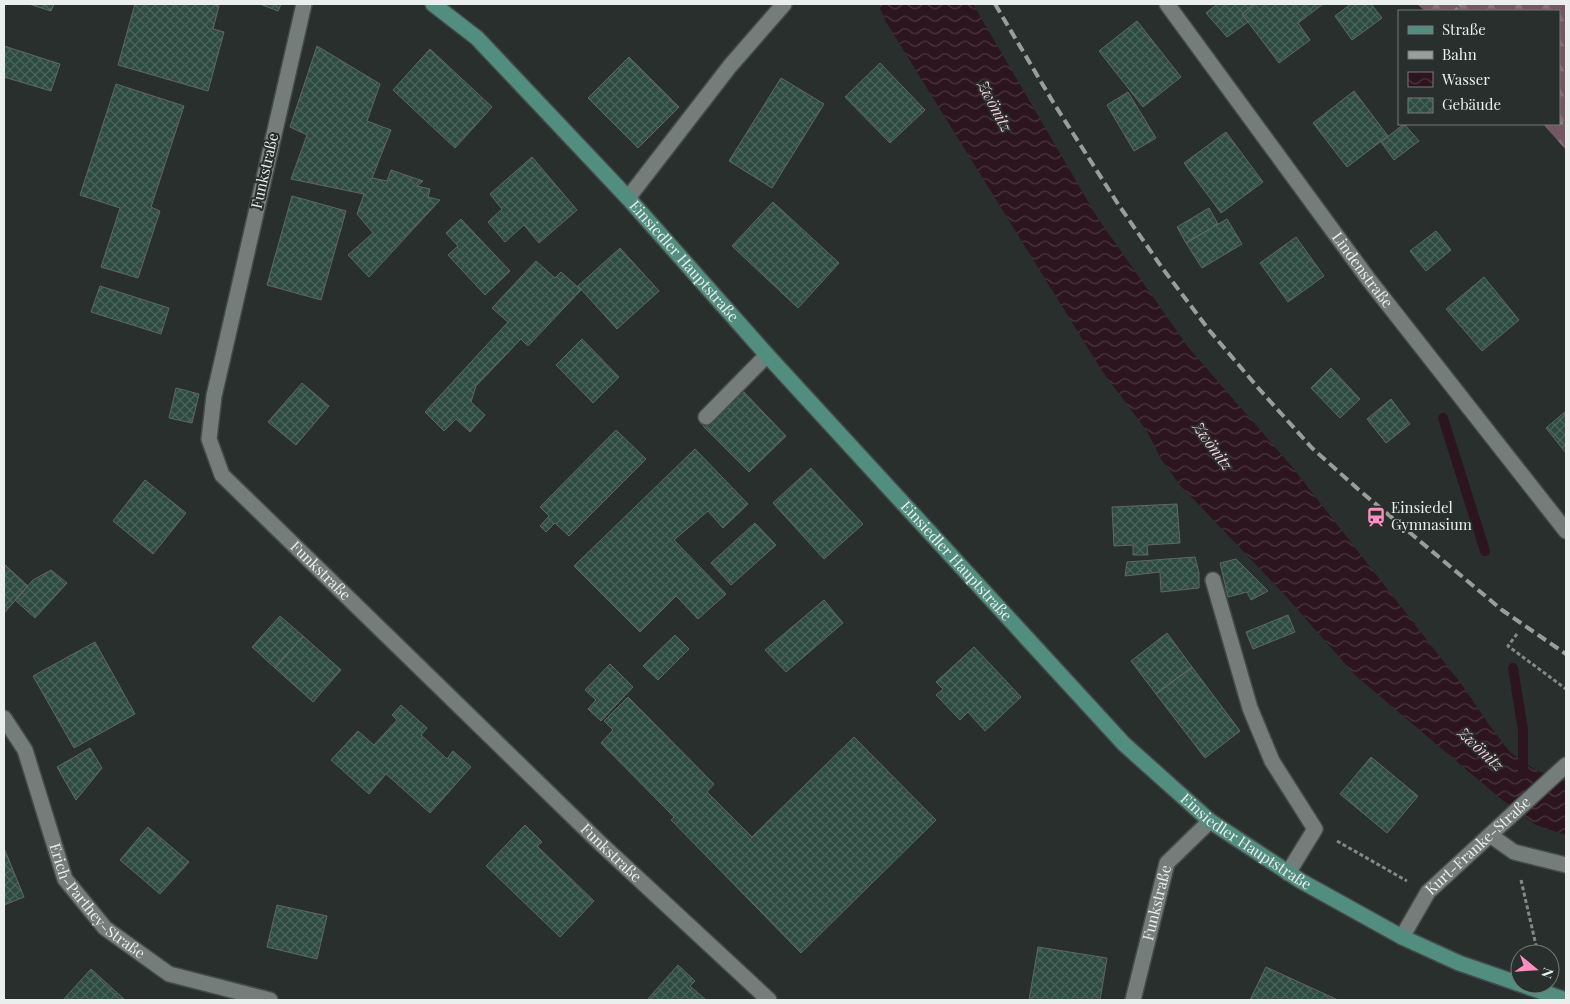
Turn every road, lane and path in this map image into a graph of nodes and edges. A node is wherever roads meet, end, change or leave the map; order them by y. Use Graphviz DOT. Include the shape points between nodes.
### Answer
graph roads {
  1 [pos="304,4"];
  2 [pos="433,4"];
  3 [pos="784,4"];
  4 [pos="1167,4"];
  5 [pos="628,198"];
  6 [pos="767,355"];
  7 [pos="706,417"];
  8 [pos="1566,531"];
  9 [pos="1213,580"];
  10 [pos="1517,634"];
  11 [pos="1566,688"];
  12 [pos="4,718"];
  13 [pos="1566,765"];
  14 [pos="1210,821"];
  15 [pos="1315,829"];
  16 [pos="1490,834"];
  17 [pos="1514,852"];
  18 [pos="1566,865"];
  19 [pos="1288,873"];
  20 [pos="1428,892"];
  21 [pos="1402,937"];
  22 [pos="1536,944"];
  23 [pos="270,1000"];
  24 [pos="769,1000"];
  25 [pos="1133,1000"];
  26 [pos="1566,1000"];
  1 -- 24 [label="street, Funkstraße" via="214,396 209,439 222,475 601,844"];
  2 -- 5 [label="main road, Einsiedler Hauptstraße" via="477,38"];
  3 -- 5 [label="street" via="730,66"];
  4 -- 8 [label="street, Lindenstraße" via="1369,280"];
  5 -- 6 [label="main road, Einsiedler Hauptstraße"];
  6 -- 7 [label="street"];
  6 -- 14 [label="main road, Einsiedler Hauptstraße" via="1124,744"];
  9 -- 15 [label="street" via="1250,708 1272,761"];
  10 -- 11 [label="path" via="1508,646"];
  12 -- 23 [label="street, Erich-Parthey-Straße" via="24,750 65,879 105,928 170,974"];
  13 -- 16 [label="street, Kurt-Franke-Straße"];
  14 -- 19 [label="main road, Einsiedler Hauptstraße"];
  14 -- 25 [label="street, Funkstraße" via="1167,864"];
  15 -- 19 [label="street"];
  15 -- 20 [label="path"];
  16 -- 17 [label="street"];
  16 -- 20 [label="street, Kurt-Franke-Straße"];
  17 -- 18 [label="street"];
  17 -- 22 [label="path"];
  19 -- 21 [label="main road, Einsiedler Hauptstraße"];
  20 -- 21 [label="street, Kurt-Franke-Straße"];
  21 -- 26 [label="main road, Einsiedler Hauptstraße" via="1460,963"];
}
